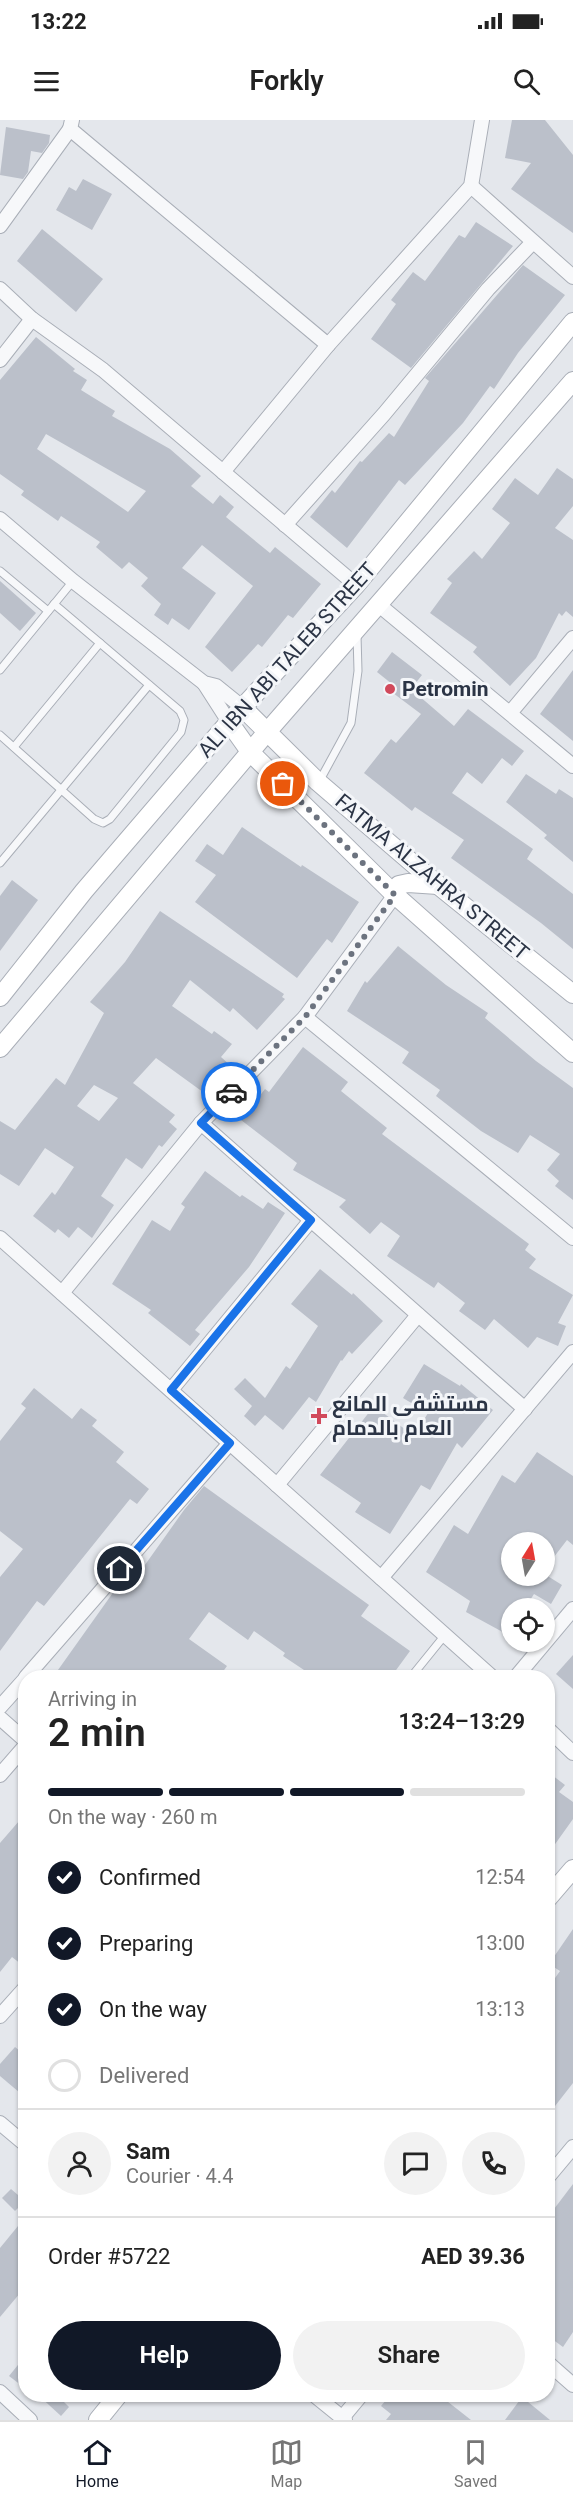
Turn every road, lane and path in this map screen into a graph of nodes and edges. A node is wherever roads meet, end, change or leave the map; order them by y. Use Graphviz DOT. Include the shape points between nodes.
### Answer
graph roads {
  1 [pos="482,120"];
  2 [pos="71,125"];
  3 [pos="471,186"];
  4 [pos="0,226"];
  5 [pos="533,242"];
  6 [pos="573,277"];
  7 [pos="0,289"];
  8 [pos="32,319"];
  9 [pos="573,322"];
  10 [pos="328,345"];
  11 [pos="0,360"];
  12 [pos="573,381"];
  13 [pos="223,472"];
  14 [pos="0,519"];
  15 [pos="285,525"];
  16 [pos="0,571"];
  17 [pos="73,581"];
  18 [pos="356,585"];
  19 [pos="54,604"];
  20 [pos="379,605"];
  21 [pos="48,611"];
  22 [pos="357,630"];
  23 [pos="573,638"];
  24 [pos="100,644"];
  25 [pos="0,670"];
  26 [pos="204,683"];
  27 [pos="149,685"];
  28 [pos="242,707"];
  29 [pos="510,713"];
  30 [pos="229,722"];
  31 [pos="267,732"];
  32 [pos="0,735"];
  33 [pos="14,747"];
  34 [pos="250,753"];
  35 [pos="573,766"];
  36 [pos="318,782"];
  37 [pos="63,791"];
  38 [pos="0,863"];
  39 [pos="438,885"];
  40 [pos="395,895"];
  41 [pos="573,994"];
  42 [pos="0,997"];
  43 [pos="305,1017"];
  44 [pos="0,1048"];
  45 [pos="573,1053"];
  46 [pos="201,1123"];
  47 [pos="311,1220"];
  48 [pos="0,1238"];
  49 [pos="573,1238"];
  50 [pos="62,1293"];
  51 [pos="418,1315"];
  52 [pos="573,1352"];
  53 [pos="171,1390"];
  54 [pos="525,1409"];
  55 [pos="230,1443"];
  56 [pos="277,1485"];
  57 [pos="381,1578"];
  58 [pos="573,1609"];
  59 [pos="446,1635"];
  60 [pos="32,1670"];
  61 [pos="419,1670"];
  62 [pos="484,1670"];
  63 [pos="522,1670"];
  64 [pos="18,1686"];
  65 [pos="0,1707"];
  66 [pos="0,1718"];
  67 [pos="18,1735"];
  68 [pos="555,1736"];
  69 [pos="18,1753"];
  70 [pos="573,1754"];
  71 [pos="0,1775"];
  72 [pos="573,1869"];
  73 [pos="555,1890"];
  74 [pos="18,1996"];
  75 [pos="0,2016"];
  76 [pos="0,2123"];
  77 [pos="18,2138"];
  78 [pos="573,2147"];
  79 [pos="555,2169"];
  80 [pos="555,2369"];
  81 [pos="573,2385"];
  82 [pos="0,2392"];
  83 [pos="113,2402"];
  84 [pos="323,2402"];
  85 [pos="357,2402"];
  86 [pos="344,2419"];
  87 [pos="30,2420"];
  88 [pos="98,2420"];
  1 -- 3 [label="street"];
  2 -- 4 [label="street"];
  2 -- 10 [label="street"];
  3 -- 5 [label="street"];
  3 -- 10 [label="street"];
  5 -- 6 [label="street"];
  5 -- 15 [label="street"];
  7 -- 8 [label="street"];
  8 -- 11 [label="street"];
  8 -- 13 [label="street" via="104,370"];
  9 -- 18 [label="street, ALI IBN ABI TALEB STREET"];
  10 -- 13 [label="street"];
  12 -- 20 [label="street"];
  13 -- 15 [label="street"];
  14 -- 17 [label="street"];
  15 -- 18 [label="street"];
  16 -- 21 [label="lane"];
  17 -- 19 [label="lane"];
  17 -- 26 [label="street"];
  18 -- 28 [label="street, ALI IBN ABI TALEB STREET"];
  19 -- 21 [label="lane"];
  19 -- 24 [label="lane"];
  20 -- 22 [label="street"];
  20 -- 29 [label="street"];
  21 -- 25 [label="lane"];
  22 -- 31 [label="street"];
  22 -- 36 [label="lane" via="358,671 351,723"];
  23 -- 29 [label="street"];
  24 -- 27 [label="lane"];
  24 -- 33 [label="lane"];
  26 -- 28 [label="street" via="216,686"];
  26 -- 30 [label="street"];
  27 -- 37 [label="lane"];
  27 -- 37 [label="lane" via="180,711 184,720 181,732 110,819 94,819"];
  28 -- 30 [label="street, ALI IBN ABI TALEB STREET"];
  28 -- 31 [label="street, FATMA ALZAHRA STREET"];
  29 -- 35 [label="street"];
  30 -- 34 [label="street"];
  30 -- 42 [label="street, ALI IBN ABI TALEB STREET" via="84,891"];
  31 -- 34 [label="street"];
  31 -- 36 [label="street, FATMA ALZAHRA STREET"];
  32 -- 33 [label="lane"];
  33 -- 37 [label="lane"];
  34 -- 40 [label="street"];
  34 -- 44 [label="street"];
  36 -- 39 [label="street, FATMA ALZAHRA STREET"];
  37 -- 38 [label="lane"];
  39 -- 40 [label="street" via="399,885"];
  39 -- 41 [label="street, FATMA ALZAHRA STREET"];
  40 -- 43 [label="street"];
  40 -- 45 [label="street"];
  43 -- 46 [label="street"];
  43 -- 49 [label="street"];
  46 -- 47 [label="street"];
  46 -- 50 [label="street"];
  47 -- 51 [label="street"];
  47 -- 53 [label="street"];
  48 -- 50 [label="street"];
  50 -- 53 [label="street"];
  51 -- 54 [label="street"];
  51 -- 56 [label="street"];
  52 -- 54 [label="street"];
  53 -- 55 [label="street"];
  54 -- 57 [label="street"];
  55 -- 56 [label="street"];
  55 -- 60 [label="street"];
  56 -- 57 [label="street"];
  57 -- 59 [label="street"];
  58 -- 63 [label="street"];
  59 -- 61 [label="lane"];
  59 -- 62 [label="street"];
  64 -- 65 [label="street"];
  66 -- 67 [label="street"];
  68 -- 70 [label="street"];
  69 -- 71 [label="street"];
  72 -- 73 [label="street"];
  74 -- 75 [label="street"];
  76 -- 77 [label="street"];
  78 -- 79 [label="street"];
  80 -- 81 [label="street"];
  82 -- 87 [label="street"];
  83 -- 88 [label="street"];
  84 -- 86 [label="street"];
  85 -- 86 [label="street"];
}
